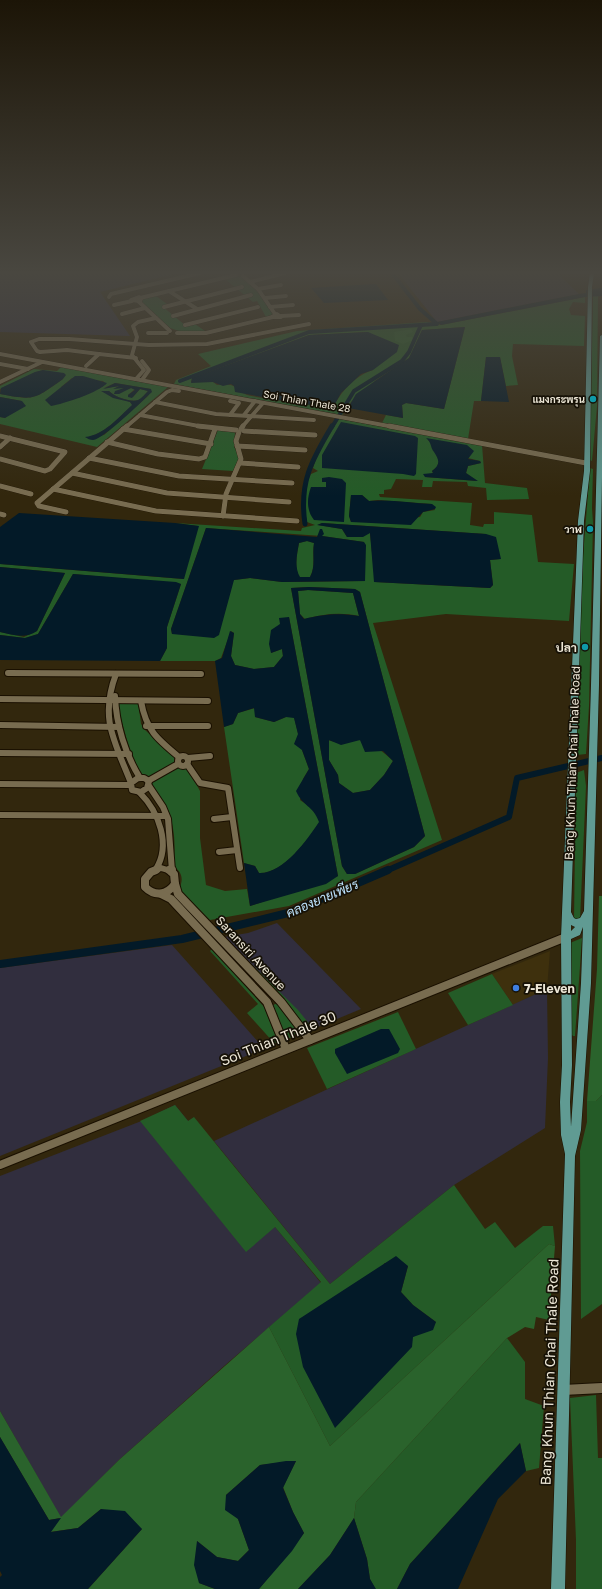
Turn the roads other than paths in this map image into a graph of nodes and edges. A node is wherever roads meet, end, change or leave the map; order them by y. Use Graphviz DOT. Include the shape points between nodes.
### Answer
graph roads {
  1 [pos="34,347"];
  2 [pos="136,347"];
  3 [pos="589,347"];
  4 [pos="602,347"];
  5 [pos="0,354"];
  6 [pos="99,354"];
  7 [pos="136,358"];
  8 [pos="57,360"];
  9 [pos="40,362"];
  10 [pos="0,364"];
  11 [pos="86,366"];
  12 [pos="99,368"];
  13 [pos="26,369"];
  14 [pos="144,370"];
  15 [pos="150,370"];
  16 [pos="136,379"];
  17 [pos="142,380"];
  18 [pos="0,381"];
  19 [pos="255,401"];
  20 [pos="154,402"];
  21 [pos="263,403"];
  22 [pos="600,409"];
  23 [pos="140,415"];
  24 [pos="230,415"];
  25 [pos="253,415"];
  26 [pos="246,417"];
  27 [pos="314,420"];
  28 [pos="123,429"];
  29 [pos="215,429"];
  30 [pos="240,431"];
  31 [pos="315,435"];
  32 [pos="0,436"];
  33 [pos="10,438"];
  34 [pos="107,442"];
  35 [pos="211,444"];
  36 [pos="237,446"];
  37 [pos="0,447"];
  38 [pos="306,450"];
  39 [pos="90,458"];
  40 [pos="0,459"];
  41 [pos="586,461"];
  42 [pos="240,463"];
  43 [pos="298,466"];
  44 [pos="587,470"];
  45 [pos="72,473"];
  46 [pos="233,480"];
  47 [pos="292,484"];
  48 [pos="600,485"];
  49 [pos="0,486"];
  50 [pos="53,489"];
  51 [pos="31,494"];
  52 [pos="226,497"];
  53 [pos="289,502"];
  54 [pos="66,512"];
  55 [pos="223,516"];
  56 [pos="297,521"];
  57 [pos="597,522"];
  58 [pos="8,672"];
  59 [pos="116,674"];
  60 [pos="201,674"];
  61 [pos="0,699"];
  62 [pos="111,700"];
  63 [pos="141,701"];
  64 [pos="208,701"];
  65 [pos="0,725"];
  66 [pos="111,726"];
  67 [pos="146,726"];
  68 [pos="208,726"];
  69 [pos="119,727"];
  70 [pos="0,753"];
  71 [pos="118,754"];
  72 [pos="129,754"];
  73 [pos="210,756"];
  74 [pos="179,761"];
  75 [pos="188,761"];
  76 [pos="140,778"];
  77 [pos="149,783"];
  78 [pos="0,784"];
  79 [pos="130,784"];
  80 [pos="140,793"];
  81 [pos="0,815"];
  82 [pos="157,816"];
  83 [pos="166,816"];
  84 [pos="232,817"];
  85 [pos="214,819"];
  86 [pos="237,850"];
  87 [pos="218,852"];
  88 [pos="240,868"];
  89 [pos="156,869"];
  90 [pos="172,872"];
  91 [pos="175,884"];
  92 [pos="161,894"];
  93 [pos="588,910"];
  94 [pos="566,912"];
  95 [pos="580,924"];
  96 [pos="566,937"];
  97 [pos="242,961"];
  98 [pos="233,967"];
  99 [pos="278,1000"];
  100 [pos="269,1009"];
  101 [pos="310,1040"];
  102 [pos="286,1049"];
  103 [pos="570,1156"];
  104 [pos="0,1166"];
  105 [pos="602,1388"];
  106 [pos="563,1390"];
  107 [pos="558,1589"];
  1 -- 6 [label="street" via="40,352 67,350"];
  2 -- 7 [label="street"];
  3 -- 41 [label="main road, Bang Khun Thian Chai Thale Road"];
  4 -- 22 [label="main road, Bang Khun Thian Chai Thale Road"];
  5 -- 9 [label="street, Soi Thian Thale 28"];
  6 -- 7 [label="street"];
  6 -- 11 [label="street"];
  7 -- 14 [label="street"];
  7 -- 15 [label="street"];
  8 -- 11 [label="street"];
  9 -- 13 [label="street"];
  9 -- 16 [label="street, Soi Thian Thale 28"];
  10 -- 13 [label="street"];
  11 -- 12 [label="street"];
  13 -- 18 [label="street"];
  14 -- 15 [label="street"];
  14 -- 16 [label="street"];
  15 -- 17 [label="street"];
  16 -- 17 [label="street, Soi Thian Thale 28"];
  17 -- 19 [label="street, Soi Thian Thale 28"];
  19 -- 21 [label="street, Soi Thian Thale 28"];
  19 -- 26 [label="street"];
  20 -- 23 [label="street"];
  20 -- 24 [label="street"];
  20 -- 24 [label="street" via="172,390 238,403"];
  21 -- 25 [label="street"];
  21 -- 41 [label="street, Soi Thian Thale 28"];
  22 -- 41 [label="main road" via="595,461"];
  22 -- 48 [label="main road, Bang Khun Thian Chai Thale Road"];
  23 -- 28 [label="street"];
  23 -- 29 [label="street"];
  24 -- 26 [label="street"];
  25 -- 26 [label="street"];
  25 -- 27 [label="street"];
  26 -- 30 [label="street"];
  28 -- 34 [label="street"];
  28 -- 35 [label="street"];
  29 -- 30 [label="street"];
  29 -- 35 [label="street"];
  30 -- 31 [label="street"];
  30 -- 36 [label="street"];
  32 -- 33 [label="street"];
  33 -- 37 [label="street"];
  33 -- 40 [label="street" via="65,452 45,471"];
  34 -- 35 [label="street" via="200,460 205,457"];
  34 -- 39 [label="street"];
  36 -- 38 [label="street"];
  36 -- 42 [label="street"];
  39 -- 45 [label="street"];
  39 -- 46 [label="street" via="179,476"];
  41 -- 44 [label="main road, Bang Khun Thian Chai Thale Road"];
  42 -- 43 [label="street"];
  42 -- 46 [label="street"];
  44 -- 57 [label="main road" via="590,467 595,470 593,511"];
  44 -- 94 [label="main road, Bang Khun Thian Chai Thale Road" via="581,521"];
  45 -- 50 [label="street"];
  45 -- 52 [label="street" via="168,494"];
  46 -- 47 [label="street"];
  46 -- 52 [label="street"];
  48 -- 57 [label="main road, Bang Khun Thian Chai Thale Road"];
  49 -- 51 [label="street"];
  50 -- 54 [label="street" via="36,504"];
  50 -- 55 [label="street" via="156,511"];
  52 -- 53 [label="street"];
  52 -- 55 [label="street"];
  55 -- 56 [label="street"];
  57 -- 93 [label="main road, Bang Khun Thian Chai Thale Road"];
  58 -- 59 [label="street"];
  59 -- 60 [label="street"];
  59 -- 62 [label="street"];
  61 -- 62 [label="street"];
  62 -- 63 [label="street"];
  62 -- 66 [label="street"];
  62 -- 69 [label="street"];
  63 -- 64 [label="street"];
  63 -- 67 [label="street"];
  65 -- 66 [label="street"];
  66 -- 69 [label="street"];
  66 -- 71 [label="street"];
  67 -- 68 [label="street"];
  67 -- 74 [label="street"];
  69 -- 72 [label="street"];
  70 -- 71 [label="street"];
  71 -- 72 [label="street"];
  71 -- 79 [label="street"];
  72 -- 76 [label="street"];
  73 -- 75 [label="street"];
  74 -- 75 [label="street" via="185,756"];
  74 -- 77 [label="street"];
  75 -- 84 [label="street" via="200,785 228,788"];
  76 -- 77 [label="street"];
  76 -- 79 [label="street"];
  77 -- 80 [label="street" via="146,790"];
  77 -- 83 [label="street"];
  78 -- 79 [label="street"];
  79 -- 80 [label="street" via="132,790"];
  80 -- 82 [label="street"];
  81 -- 82 [label="street"];
  82 -- 83 [label="street"];
  82 -- 89 [label="street" via="162,857"];
  83 -- 90 [label="street" via="170,830"];
  84 -- 85 [label="street"];
  84 -- 86 [label="street"];
  86 -- 87 [label="street"];
  86 -- 88 [label="street"];
  89 -- 90 [label="street"];
  89 -- 92 [label="street" via="147,875 144,883 147,890"];
  90 -- 91 [label="street" via="176,878"];
  91 -- 92 [label="street" via="170,891"];
  91 -- 97 [label="street, Saransiri Avenue" via="178,894"];
  92 -- 98 [label="street, Saransiri Avenue" via="167,896"];
  93 -- 95 [label="main road"];
  93 -- 103 [label="main road, Bang Khun Thian Chai Thale Road" via="576,1130"];
  94 -- 95 [label="main road" via="570,920"];
  94 -- 96 [label="main road, Bang Khun Thian Chai Thale Road"];
  95 -- 96 [label="main road" via="577,932"];
  96 -- 101 [label="street, Soi Thian Thale 30"];
  96 -- 103 [label="main road, Bang Khun Thian Chai Thale Road" via="565,1102 566,1135"];
  97 -- 98 [label="street"];
  97 -- 99 [label="street, Saransiri Avenue"];
  98 -- 100 [label="street, Saransiri Avenue" via="267,1002"];
  99 -- 100 [label="street" via="270,1004"];
  99 -- 101 [label="street, Saransiri Avenue"];
  100 -- 102 [label="street, Saransiri Avenue"];
  101 -- 102 [label="street, Soi Thian Thale 30"];
  102 -- 104 [label="street, Soi Thian Thale 30"];
  103 -- 106 [label="main road, Bang Khun Thian Chai Thale Road"];
  105 -- 106 [label="street"];
  106 -- 107 [label="main road, Bang Khun Thian Chai Thale Road"];
}
